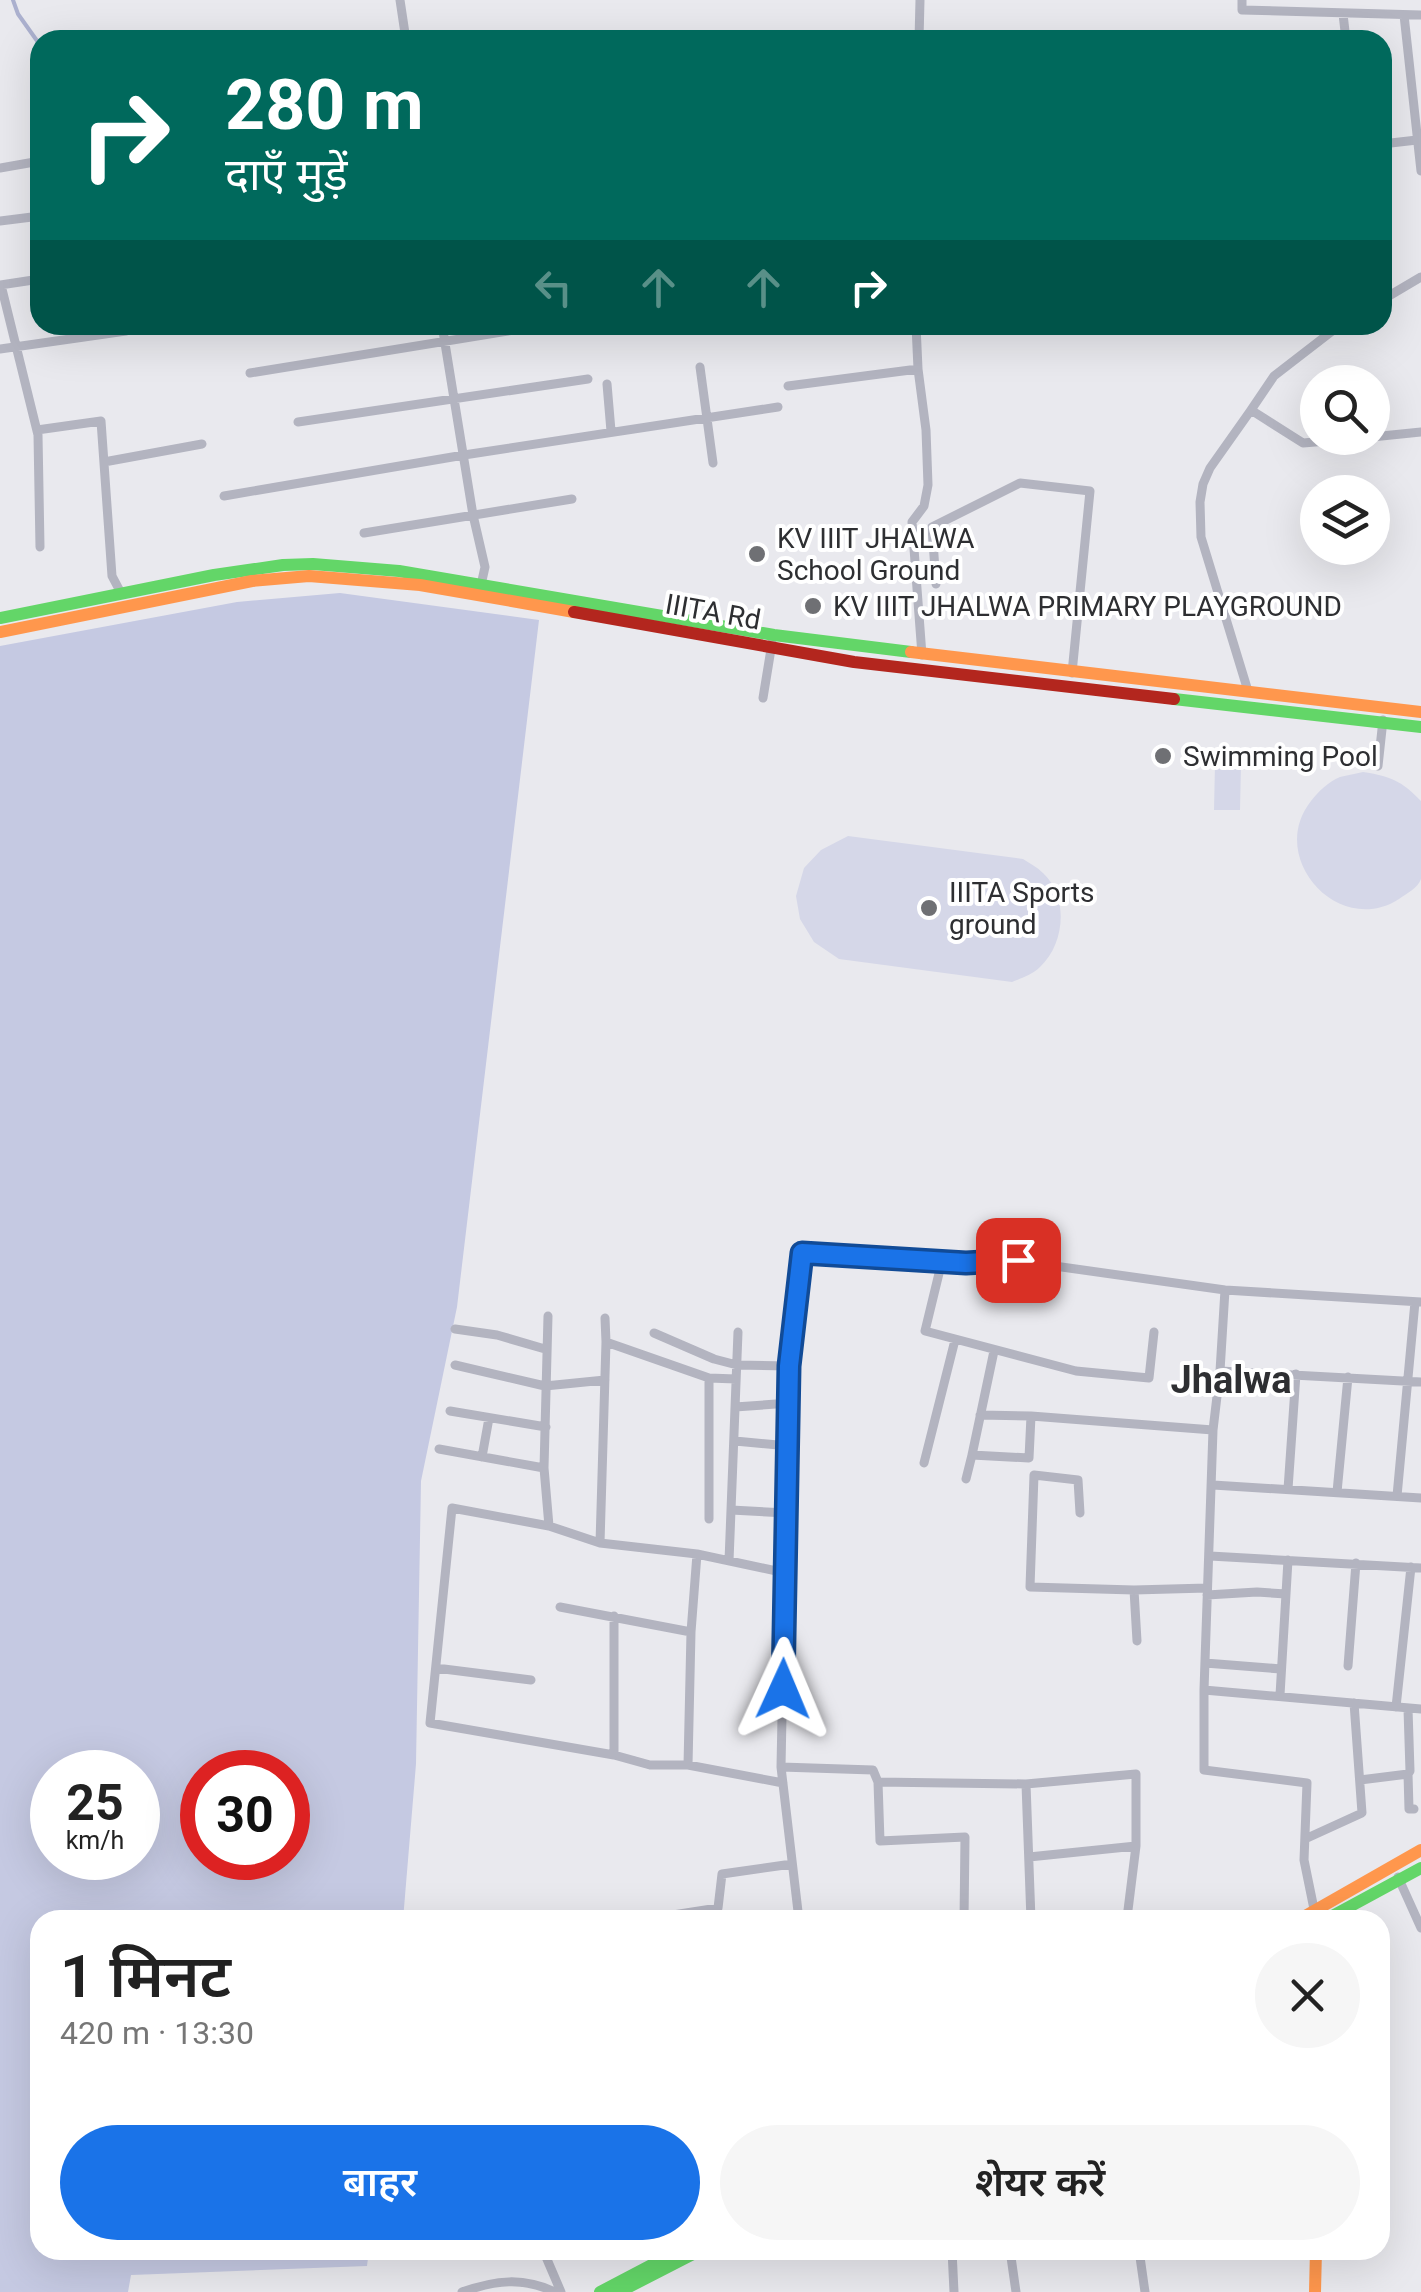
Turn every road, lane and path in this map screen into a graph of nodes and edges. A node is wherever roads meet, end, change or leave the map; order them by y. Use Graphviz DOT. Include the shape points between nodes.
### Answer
graph roads {
  1 [pos="920,0"];
  2 [pos="1242,0"];
  3 [pos="401,3"];
  4 [pos="1343,14"];
  5 [pos="1404,15"];
  6 [pos="1421,15"];
  7 [pos="405,30"];
  8 [pos="920,30"];
  9 [pos="1345,30"];
  10 [pos="1417,140"];
  11 [pos="1392,143"];
  12 [pos="30,163"];
  13 [pos="0,168"];
  14 [pos="1421,171"];
  15 [pos="30,217"];
  16 [pos="0,221"];
  17 [pos="1421,278"];
  18 [pos="30,280"];
  19 [pos="0,285"];
  20 [pos="1392,294"];
  21 [pos="92,335"];
  22 [pos="443,335"];
  23 [pos="482,335"];
  24 [pos="916,335"];
  25 [pos="1327,335"];
  26 [pos="444,341"];
  27 [pos="17,346"];
  28 [pos="0,350"];
  29 [pos="700,367"];
  30 [pos="918,369"];
  31 [pos="250,373"];
  32 [pos="588,379"];
  33 [pos="607,384"];
  34 [pos="788,386"];
  35 [pos="454,399"];
  36 [pos="778,407"];
  37 [pos="1251,410"];
  38 [pos="706,418"];
  39 [pos="298,422"];
  40 [pos="36,430"];
  41 [pos="611,431"];
  42 [pos="1421,432"];
  43 [pos="1390,435"];
  44 [pos="1300,441"];
  45 [pos="202,444"];
  46 [pos="464,455"];
  47 [pos="104,462"];
  48 [pos="713,463"];
  49 [pos="224,496"];
  50 [pos="572,499"];
  51 [pos="474,515"];
  52 [pos="364,533"];
  53 [pos="40,546"];
  54 [pos="420,580"];
  55 [pos="936,584"];
  56 [pos="481,585"];
  57 [pos="120,593"];
  58 [pos="0,618"];
  59 [pos="0,632"];
  60 [pos="773,641"];
  61 [pos="922,655"];
  62 [pos="920,670"];
  63 [pos="1071,680"];
  64 [pos="1244,691"];
  65 [pos="762,698"];
  66 [pos="1239,706"];
  67 [pos="1384,707"];
  68 [pos="1421,712"];
  69 [pos="1382,722"];
  70 [pos="1421,727"];
  71 [pos="1378,766"];
  72 [pos="942,1262"];
  73 [pos="1225,1290"];
  74 [pos="1418,1302"];
  75 [pos="548,1316"];
  76 [pos="605,1318"];
  77 [pos="454,1329"];
  78 [pos="738,1332"];
  79 [pos="1154,1332"];
  80 [pos="654,1333"];
  81 [pos="956,1340"];
  82 [pos="606,1342"];
  83 [pos="545,1349"];
  84 [pos="994,1351"];
  85 [pos="455,1365"];
  86 [pos="737,1365"];
  87 [pos="789,1366"];
  88 [pos="1220,1371"];
  89 [pos="1296,1374"];
  90 [pos="1348,1377"];
  91 [pos="709,1378"];
  92 [pos="736,1379"];
  93 [pos="605,1380"];
  94 [pos="1407,1381"];
  95 [pos="1421,1382"];
  96 [pos="545,1386"];
  97 [pos="790,1403"];
  98 [pos="735,1407"];
  99 [pos="450,1411"];
  100 [pos="980,1414"];
  101 [pos="1031,1416"];
  102 [pos="489,1418"];
  103 [pos="546,1427"];
  104 [pos="1213,1430"];
  105 [pos="735,1441"];
  106 [pos="789,1446"];
  107 [pos="439,1450"];
  108 [pos="972,1455"];
  109 [pos="482,1457"];
  110 [pos="924,1462"];
  111 [pos="544,1468"];
  112 [pos="966,1479"];
  113 [pos="1213,1485"];
  114 [pos="1288,1489"];
  115 [pos="1337,1492"];
  116 [pos="1397,1496"];
  117 [pos="1421,1498"];
  118 [pos="731,1510"];
  119 [pos="786,1513"];
  120 [pos="1080,1513"];
  121 [pos="710,1519"];
  122 [pos="549,1526"];
  123 [pos="600,1544"];
  124 [pos="697,1554"];
  125 [pos="1210,1556"];
  126 [pos="1288,1560"];
  127 [pos="729,1561"];
  128 [pos="1356,1563"];
  129 [pos="1416,1567"];
  130 [pos="786,1574"];
  131 [pos="1134,1590"];
  132 [pos="1207,1592"];
  133 [pos="1286,1594"];
  134 [pos="560,1608"];
  135 [pos="614,1616"];
  136 [pos="691,1632"];
  137 [pos="1137,1641"];
  138 [pos="1205,1663"];
  139 [pos="1348,1666"];
  140 [pos="436,1668"];
  141 [pos="1281,1669"];
  142 [pos="531,1680"];
  143 [pos="1204,1690"];
  144 [pos="1280,1696"];
  145 [pos="1354,1703"];
  146 [pos="1396,1707"];
  147 [pos="1418,1709"];
  148 [pos="614,1756"];
  149 [pos="688,1765"];
  150 [pos="781,1768"];
  151 [pos="1408,1774"];
  152 [pos="1360,1780"];
  153 [pos="878,1782"];
  154 [pos="783,1783"];
  155 [pos="1026,1784"];
  156 [pos="1414,1809"];
  157 [pos="1305,1838"];
  158 [pos="1136,1846"];
  159 [pos="1421,1850"];
  160 [pos="1029,1857"];
  161 [pos="792,1864"];
  162 [pos="1392,1866"];
  163 [pos="1421,1868"];
  164 [pos="1399,1880"];
  165 [pos="1314,1909"];
  166 [pos="707,1910"];
  167 [pos="799,1910"];
  168 [pos="964,1910"];
  169 [pos="1031,1910"];
  170 [pos="1129,1910"];
  171 [pos="1344,1910"];
  172 [pos="1421,1928"];
  173 [pos="547,2260"];
  174 [pos="658,2260"];
  175 [pos="682,2260"];
  176 [pos="952,2260"];
  177 [pos="1011,2260"];
  178 [pos="1140,2260"];
  179 [pos="1316,2260"];
  180 [pos="462,2292"];
  181 [pos="558,2292"];
  182 [pos="600,2292"];
  183 [pos="620,2292"];
  184 [pos="954,2292"];
  185 [pos="1016,2292"];
  186 [pos="1144,2292"];
  187 [pos="1314,2292"];
  1 -- 8 [label="street"];
  2 -- 4 [label="street" via="1242,10"];
  3 -- 7 [label="street"];
  4 -- 5 [label="street"];
  4 -- 9 [label="street"];
  5 -- 6 [label="street"];
  5 -- 10 [label="street"];
  10 -- 11 [label="street"];
  10 -- 14 [label="street"];
  12 -- 13 [label="street"];
  15 -- 16 [label="street"];
  17 -- 20 [label="street"];
  18 -- 19 [label="street"];
  19 -- 27 [label="street"];
  21 -- 27 [label="street"];
  22 -- 26 [label="street"];
  23 -- 26 [label="street"];
  24 -- 30 [label="street"];
  25 -- 37 [label="street" via="1274,376"];
  26 -- 31 [label="street"];
  26 -- 35 [label="street"];
  27 -- 28 [label="street"];
  27 -- 40 [label="street"];
  29 -- 38 [label="street"];
  30 -- 34 [label="street"];
  30 -- 61 [label="street" via="928,485 912,522"];
  32 -- 35 [label="street"];
  33 -- 41 [label="street"];
  35 -- 39 [label="street"];
  35 -- 46 [label="street"];
  36 -- 38 [label="street"];
  37 -- 44 [label="street"];
  37 -- 64 [label="street" via="1210,468 1200,502 1201,537"];
  38 -- 41 [label="street"];
  38 -- 48 [label="street"];
  40 -- 47 [label="street" via="101,421"];
  40 -- 53 [label="street"];
  41 -- 46 [label="street"];
  42 -- 43 [label="street"];
  45 -- 47 [label="street"];
  46 -- 49 [label="street"];
  46 -- 51 [label="street"];
  47 -- 57 [label="street" via="112,576"];
  50 -- 51 [label="street"];
  51 -- 52 [label="street"];
  51 -- 56 [label="street" via="485,567"];
  54 -- 56 [label="main road, IIITA Rd"];
  54 -- 57 [label="main road, IIITA Rd" via="341,566 283,565"];
  54 -- 59 [label="main road, IIITA Rd" via="268,579"];
  54 -- 60 [label="main road, IIITA Rd"];
  55 -- 63 [label="street" via="932,527 1020,483 1090,491"];
  56 -- 60 [label="main road, IIITA Rd"];
  57 -- 58 [label="main road, IIITA Rd"];
  60 -- 61 [label="main road, IIITA Rd"];
  60 -- 62 [label="main road, IIITA Rd"];
  60 -- 65 [label="street"];
  61 -- 62 [label="main road"];
  61 -- 63 [label="main road, IIITA Rd"];
  62 -- 63 [label="main road, IIITA Rd"];
  63 -- 64 [label="main road, IIITA Rd"];
  63 -- 66 [label="main road, IIITA Rd"];
  64 -- 66 [label="main road"];
  64 -- 67 [label="main road, IIITA Rd"];
  66 -- 69 [label="main road, IIITA Rd"];
  67 -- 68 [label="main road, IIITA Rd"];
  67 -- 69 [label="street"];
  69 -- 70 [label="main road, IIITA Rd"];
  69 -- 71 [label="street"];
  72 -- 73 [label="street" via="1018,1260"];
  72 -- 81 [label="street" via="925,1331"];
  72 -- 87 [label="street" via="802,1253"];
  73 -- 74 [label="street"];
  73 -- 88 [label="street"];
  74 -- 94 [label="street"];
  75 -- 83 [label="street"];
  76 -- 82 [label="street"];
  77 -- 83 [label="street"];
  78 -- 86 [label="street"];
  79 -- 84 [label="street" via="1149,1378 1076,1372"];
  80 -- 86 [label="street"];
  81 -- 84 [label="street"];
  81 -- 110 [label="street"];
  82 -- 91 [label="street"];
  82 -- 93 [label="street"];
  83 -- 96 [label="street"];
  84 -- 100 [label="street"];
  85 -- 96 [label="street"];
  86 -- 87 [label="street"];
  86 -- 92 [label="street"];
  87 -- 97 [label="street"];
  88 -- 89 [label="street"];
  88 -- 104 [label="street"];
  89 -- 90 [label="street"];
  89 -- 114 [label="street"];
  90 -- 94 [label="street"];
  90 -- 115 [label="street"];
  91 -- 92 [label="street"];
  91 -- 121 [label="street"];
  92 -- 98 [label="street"];
  93 -- 96 [label="street"];
  93 -- 123 [label="street"];
  94 -- 95 [label="street"];
  94 -- 116 [label="street"];
  96 -- 103 [label="street"];
  97 -- 98 [label="street"];
  97 -- 106 [label="street"];
  98 -- 105 [label="street"];
  99 -- 102 [label="street"];
  100 -- 101 [label="street"];
  100 -- 108 [label="street"];
  101 -- 104 [label="street"];
  101 -- 108 [label="street" via="1028,1458"];
  102 -- 103 [label="street"];
  102 -- 109 [label="street"];
  103 -- 111 [label="street"];
  104 -- 113 [label="street"];
  105 -- 106 [label="street"];
  105 -- 118 [label="street"];
  106 -- 119 [label="street"];
  107 -- 109 [label="street"];
  108 -- 112 [label="street"];
  109 -- 111 [label="street"];
  111 -- 122 [label="street"];
  113 -- 114 [label="street"];
  113 -- 125 [label="street"];
  114 -- 115 [label="street"];
  115 -- 116 [label="street"];
  116 -- 117 [label="street"];
  118 -- 119 [label="street"];
  118 -- 127 [label="street"];
  119 -- 130 [label="street"];
  120 -- 131 [label="street" via="1078,1480 1034,1475 1030,1587"];
  122 -- 123 [label="street"];
  122 -- 140 [label="street" via="452,1508"];
  123 -- 124 [label="street"];
  124 -- 127 [label="street"];
  124 -- 136 [label="street"];
  125 -- 126 [label="street"];
  125 -- 132 [label="street"];
  126 -- 128 [label="street"];
  126 -- 133 [label="street"];
  127 -- 130 [label="street"];
  128 -- 129 [label="street"];
  128 -- 139 [label="street"];
  129 -- 146 [label="street"];
  130 -- 150 [label="street"];
  131 -- 132 [label="street"];
  131 -- 137 [label="street"];
  132 -- 133 [label="street"];
  132 -- 138 [label="street"];
  133 -- 141 [label="street"];
  134 -- 135 [label="street"];
  135 -- 136 [label="street"];
  135 -- 148 [label="street"];
  136 -- 149 [label="street"];
  138 -- 141 [label="street"];
  138 -- 143 [label="street"];
  140 -- 142 [label="street"];
  140 -- 148 [label="street" via="430,1723"];
  141 -- 144 [label="street"];
  143 -- 144 [label="street"];
  143 -- 157 [label="street" via="1204,1770 1307,1783"];
  144 -- 145 [label="street"];
  145 -- 146 [label="street"];
  145 -- 152 [label="street"];
  146 -- 147 [label="street"];
  147 -- 151 [label="street" via="1408,1709"];
  148 -- 149 [label="street"];
  149 -- 154 [label="street"];
  150 -- 153 [label="street" via="873,1770"];
  150 -- 154 [label="street"];
  151 -- 152 [label="street"];
  151 -- 156 [label="street"];
  152 -- 157 [label="street" via="1362,1812"];
  153 -- 155 [label="street"];
  153 -- 168 [label="street" via="880,1840 965,1837"];
  154 -- 161 [label="street"];
  155 -- 158 [label="street" via="1136,1774"];
  155 -- 160 [label="street"];
  157 -- 165 [label="street"];
  158 -- 160 [label="street"];
  158 -- 170 [label="street"];
  159 -- 162 [label="main road"];
  160 -- 169 [label="street"];
  161 -- 166 [label="street" via="722,1874 718,1908"];
  161 -- 167 [label="street"];
  162 -- 164 [label="street"];
  162 -- 165 [label="main road"];
  163 -- 164 [label="main road"];
  164 -- 171 [label="main road"];
  164 -- 172 [label="street"];
  173 -- 181 [label="street"];
  174 -- 182 [label="main road"];
  175 -- 183 [label="main road"];
  176 -- 184 [label="street"];
  177 -- 185 [label="street"];
  178 -- 186 [label="street"];
  179 -- 187 [label="main road"];
  180 -- 181 [label="street" via="506,2281"];
}
